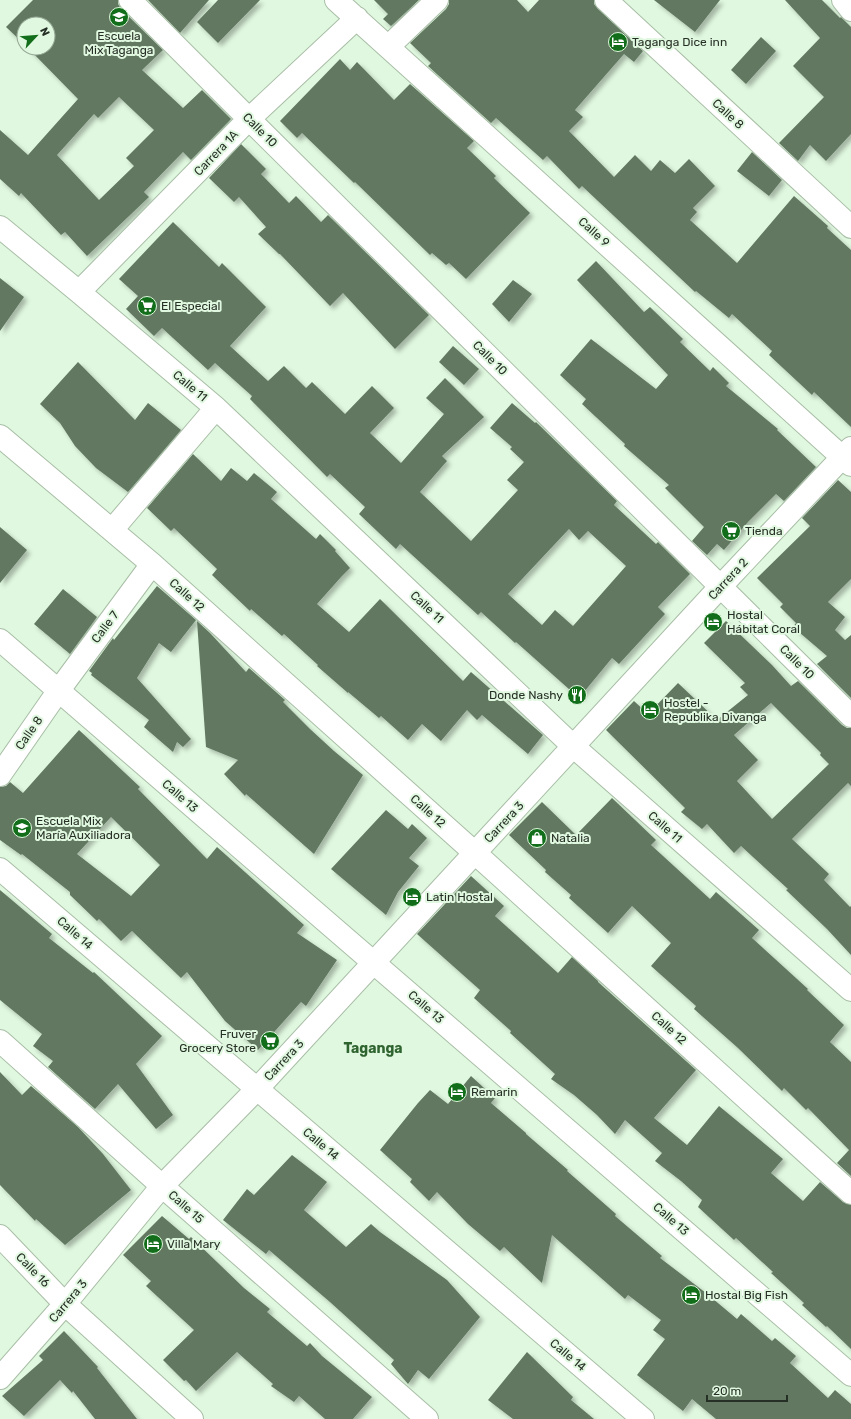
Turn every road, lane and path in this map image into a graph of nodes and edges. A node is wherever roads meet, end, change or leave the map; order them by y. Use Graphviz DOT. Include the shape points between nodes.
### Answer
graph roads {
  1 [pos="130,0"];
  2 [pos="336,0"];
  3 [pos="437,0"];
  4 [pos="606,0"];
  5 [pos="843,0"];
  6 [pos="851,10"];
  7 [pos="357,18"];
  8 [pos="388,46"];
  9 [pos="249,120"];
  10 [pos="0,227"];
  11 [pos="851,227"];
  12 [pos="79,292"];
  13 [pos="216,408"];
  14 [pos="0,436"];
  15 [pos="848,457"];
  16 [pos="112,530"];
  17 [pos="152,564"];
  18 [pos="721,586"];
  19 [pos="0,640"];
  20 [pos="58,690"];
  21 [pos="851,716"];
  22 [pos="574,747"];
  23 [pos="0,775"];
  24 [pos="475,853"];
  25 [pos="0,869"];
  26 [pos="374,963"];
  27 [pos="851,990"];
  28 [pos="0,1041"];
  29 [pos="257,1090"];
  30 [pos="162,1186"];
  31 [pos="851,1193"];
  32 [pos="0,1236"];
  33 [pos="65,1304"];
  34 [pos="851,1376"];
  35 [pos="0,1378"];
  36 [pos="192,1419"];
  37 [pos="427,1419"];
  38 [pos="643,1419"];
  1 -- 9 [label="street, Calle 10"];
  2 -- 7 [label="street, Calle 9"];
  3 -- 8 [label="street"];
  4 -- 11 [label="street, Calle 8"];
  5 -- 6 [label="street"];
  7 -- 8 [label="street, Calle 9"];
  7 -- 9 [label="street, Carrera 1A"];
  8 -- 15 [label="street, Calle 9"];
  9 -- 12 [label="street, Carrera 1A"];
  9 -- 18 [label="street, Calle 10"];
  10 -- 12 [label="street, Calle 11"];
  12 -- 13 [label="street, Calle 11"];
  13 -- 16 [label="street"];
  13 -- 22 [label="street, Calle 11"];
  14 -- 16 [label="street, Calle 12"];
  15 -- 18 [label="street, Carrera 2"];
  16 -- 17 [label="street, Calle 12"];
  17 -- 20 [label="street, Calle 7"];
  17 -- 24 [label="street, Calle 12"];
  18 -- 21 [label="street, Calle 10"];
  18 -- 22 [label="street, Carrera 2"];
  19 -- 20 [label="street, Calle 13"];
  20 -- 23 [label="street, Calle 8"];
  20 -- 26 [label="street, Calle 13"];
  22 -- 24 [label="street, Carrera 3"];
  22 -- 27 [label="street, Calle 11"];
  24 -- 26 [label="street, Carrera 3"];
  24 -- 31 [label="street, Calle 12"];
  25 -- 29 [label="street, Calle 14"];
  26 -- 29 [label="street, Carrera 3"];
  26 -- 34 [label="street, Calle 13"];
  28 -- 30 [label="street, Calle 15"];
  29 -- 30 [label="street, Carrera 3"];
  29 -- 38 [label="street, Calle 14"];
  30 -- 33 [label="street, Carrera 3"];
  30 -- 37 [label="street, Calle 15"];
  32 -- 33 [label="street, Calle 16"];
  33 -- 35 [label="street, Carrera 3"];
  33 -- 36 [label="street, Calle 16"];
}
